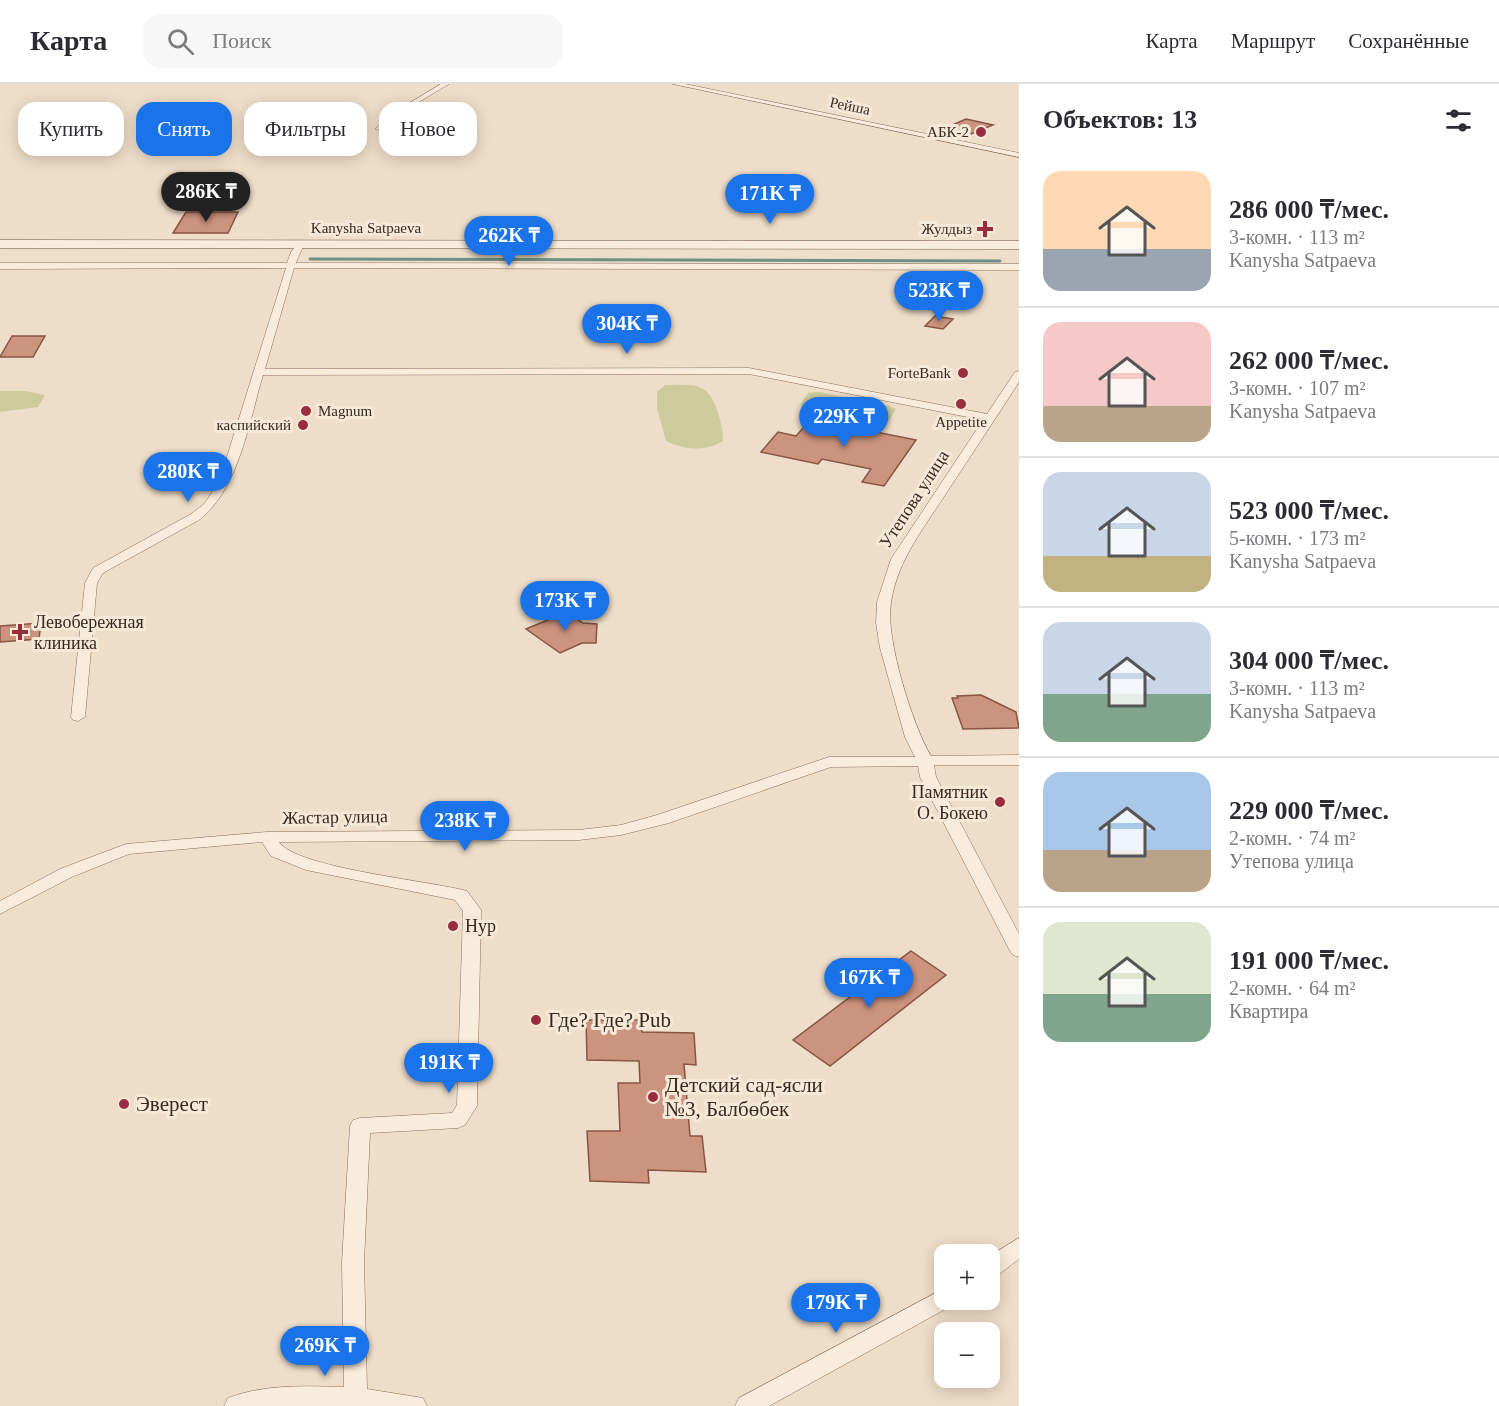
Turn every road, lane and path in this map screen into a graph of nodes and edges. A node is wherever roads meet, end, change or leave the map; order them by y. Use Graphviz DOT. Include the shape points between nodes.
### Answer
graph roads {
  1 [pos="446,84"];
  2 [pos="676,84"];
  3 [pos="378,129"];
  4 [pos="1019,155"];
  5 [pos="750,236"];
  6 [pos="0,244"];
  7 [pos="782,244"];
  8 [pos="297,248"];
  9 [pos="1018,249"];
  10 [pos="0,252"];
  11 [pos="0,266"];
  12 [pos="291,267"];
  13 [pos="1019,267"];
  14 [pos="257,372"];
  15 [pos="1019,374"];
  16 [pos="989,418"];
  17 [pos="78,717"];
  18 [pos="925,760"];
  19 [pos="1019,760"];
  20 [pos="267,837"];
  21 [pos="0,908"];
  22 [pos="1019,951"];
  23 [pos="1019,1247"];
  24 [pos="1000,1261"];
  25 [pos="934,1304"];
  26 [pos="356,1398"];
  27 [pos="236,1406"];
  28 [pos="415,1406"];
  29 [pos="747,1406"];
  1 -- 3 [label="street" via="395,114"];
  2 -- 4 [label="street, Рейша"];
  5 -- 7 [label="main road"];
  6 -- 8 [label="main road, Kanysha Satpaeva"];
  7 -- 8 [label="main road, Kanysha Satpaeva"];
  7 -- 9 [label="main road, Kanysha Satpaeva"];
  8 -- 9 [label="main road, Kanysha Satpaeva"];
  8 -- 10 [label="main road, Kanysha Satpaeva"];
  8 -- 12 [label="street"];
  11 -- 12 [label="street"];
  12 -- 13 [label="street"];
  12 -- 14 [label="street"];
  14 -- 16 [label="street" via="749,371"];
  14 -- 17 [label="street" via="231,463 208,507 98,571 91,583"];
  15 -- 16 [label="street, Утепова улица"];
  16 -- 18 [label="street, Утепова улица" via="897,559 884,602 887,648 912,737"];
  18 -- 19 [label="street"];
  18 -- 20 [label="street, Жастар улица" via="829,762 663,819 579,835"];
  18 -- 22 [label="street, Утепова улица" via="928,777"];
  20 -- 21 [label="street, Жастар улица" via="126,849 66,873"];
  20 -- 26 [label="street" via="277,852 312,866 461,895 472,910 468,1106 459,1119 360,1126 351,1336"];
  23 -- 24 [label="street"];
  25 -- 29 [label="street"];
  26 -- 27 [label="street" via="283,1397"];
  26 -- 28 [label="street"];
}
